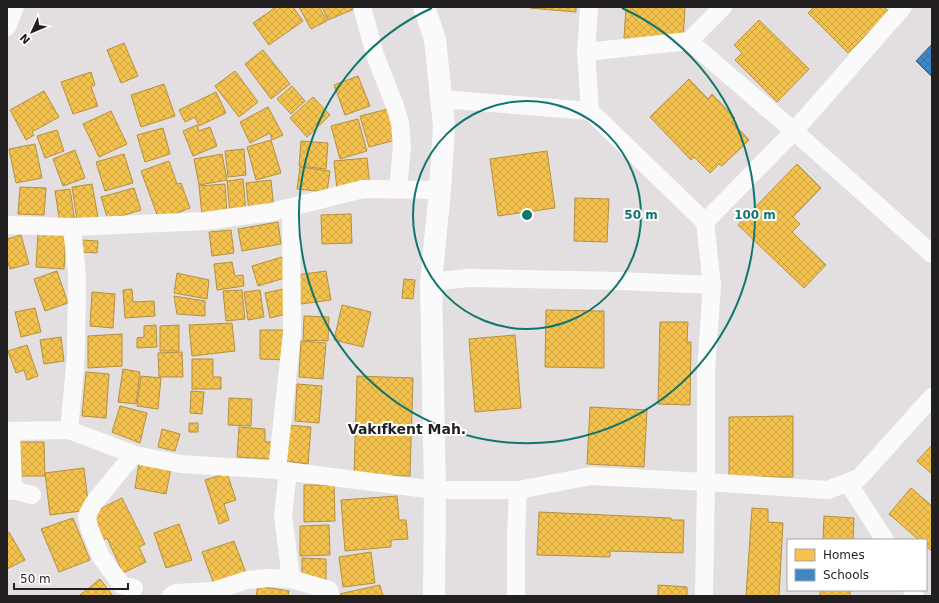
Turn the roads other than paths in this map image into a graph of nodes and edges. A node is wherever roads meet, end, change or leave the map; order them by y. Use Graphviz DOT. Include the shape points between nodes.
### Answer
graph roads {
  1 [pos="15,7"];
  2 [pos="362,7"];
  3 [pos="424,7"];
  4 [pos="589,7"];
  5 [pos="723,7"];
  6 [pos="903,7"];
  7 [pos="7,27"];
  8 [pos="689,41"];
  9 [pos="586,52"];
  10 [pos="442,99"];
  11 [pos="590,111"];
  12 [pos="794,131"];
  13 [pos="398,189"];
  14 [pos="440,190"];
  15 [pos="291,207"];
  16 [pos="705,222"];
  17 [pos="7,225"];
  18 [pos="72,227"];
  19 [pos="932,254"];
  20 [pos="431,282"];
  21 [pos="712,285"];
  22 [pos="932,397"];
  23 [pos="69,430"];
  24 [pos="9,431"];
  25 [pos="135,455"];
  26 [pos="283,471"];
  27 [pos="706,482"];
  28 [pos="848,483"];
  29 [pos="436,490"];
  30 [pos="518,490"];
  31 [pos="10,491"];
  32 [pos="32,495"];
  33 [pos="884,539"];
  34 [pos="291,579"];
  35 [pos="134,588"];
  36 [pos="171,596"];
  37 [pos="331,596"];
  38 [pos="434,596"];
  39 [pos="516,596"];
  40 [pos="704,596"];
  1 -- 7 [label="street"];
  2 -- 13 [label="street" via="375,55 396,106 400,123 402,147"];
  3 -- 10 [label="street" via="435,39"];
  4 -- 9 [label="street"];
  5 -- 8 [label="street"];
  6 -- 12 [label="street"];
  8 -- 9 [label="street"];
  8 -- 12 [label="street"];
  9 -- 11 [label="street"];
  10 -- 11 [label="street"];
  10 -- 14 [label="street" via="444,126"];
  11 -- 16 [label="street"];
  12 -- 16 [label="street"];
  12 -- 19 [label="street"];
  13 -- 14 [label="street"];
  13 -- 15 [label="street" via="363,189"];
  14 -- 20 [label="street"];
  15 -- 18 [label="street" via="205,221"];
  15 -- 26 [label="street" via="292,334"];
  16 -- 21 [label="street"];
  17 -- 18 [label="street"];
  18 -- 23 [label="street" via="77,275 76,356"];
  20 -- 21 [label="street" via="468,278"];
  20 -- 29 [label="street"];
  21 -- 27 [label="street" via="706,371"];
  22 -- 28 [label="street" via="860,478"];
  23 -- 24 [label="street"];
  23 -- 25 [label="street"];
  24 -- 31 [label="street"];
  25 -- 26 [label="street" via="181,464"];
  25 -- 35 [label="street" via="93,504 87,516 101,557 122,584"];
  26 -- 29 [label="street"];
  26 -- 34 [label="street" via="283,515"];
  27 -- 28 [label="street" via="828,490"];
  27 -- 30 [label="street" via="591,476"];
  27 -- 40 [label="street"];
  28 -- 33 [label="street"];
  29 -- 30 [label="street"];
  29 -- 38 [label="street"];
  30 -- 39 [label="street"];
  31 -- 32 [label="street"];
  34 -- 36 [label="street" via="247,580 213,591 176,593"];
  34 -- 37 [label="street" via="329,590"];
}
